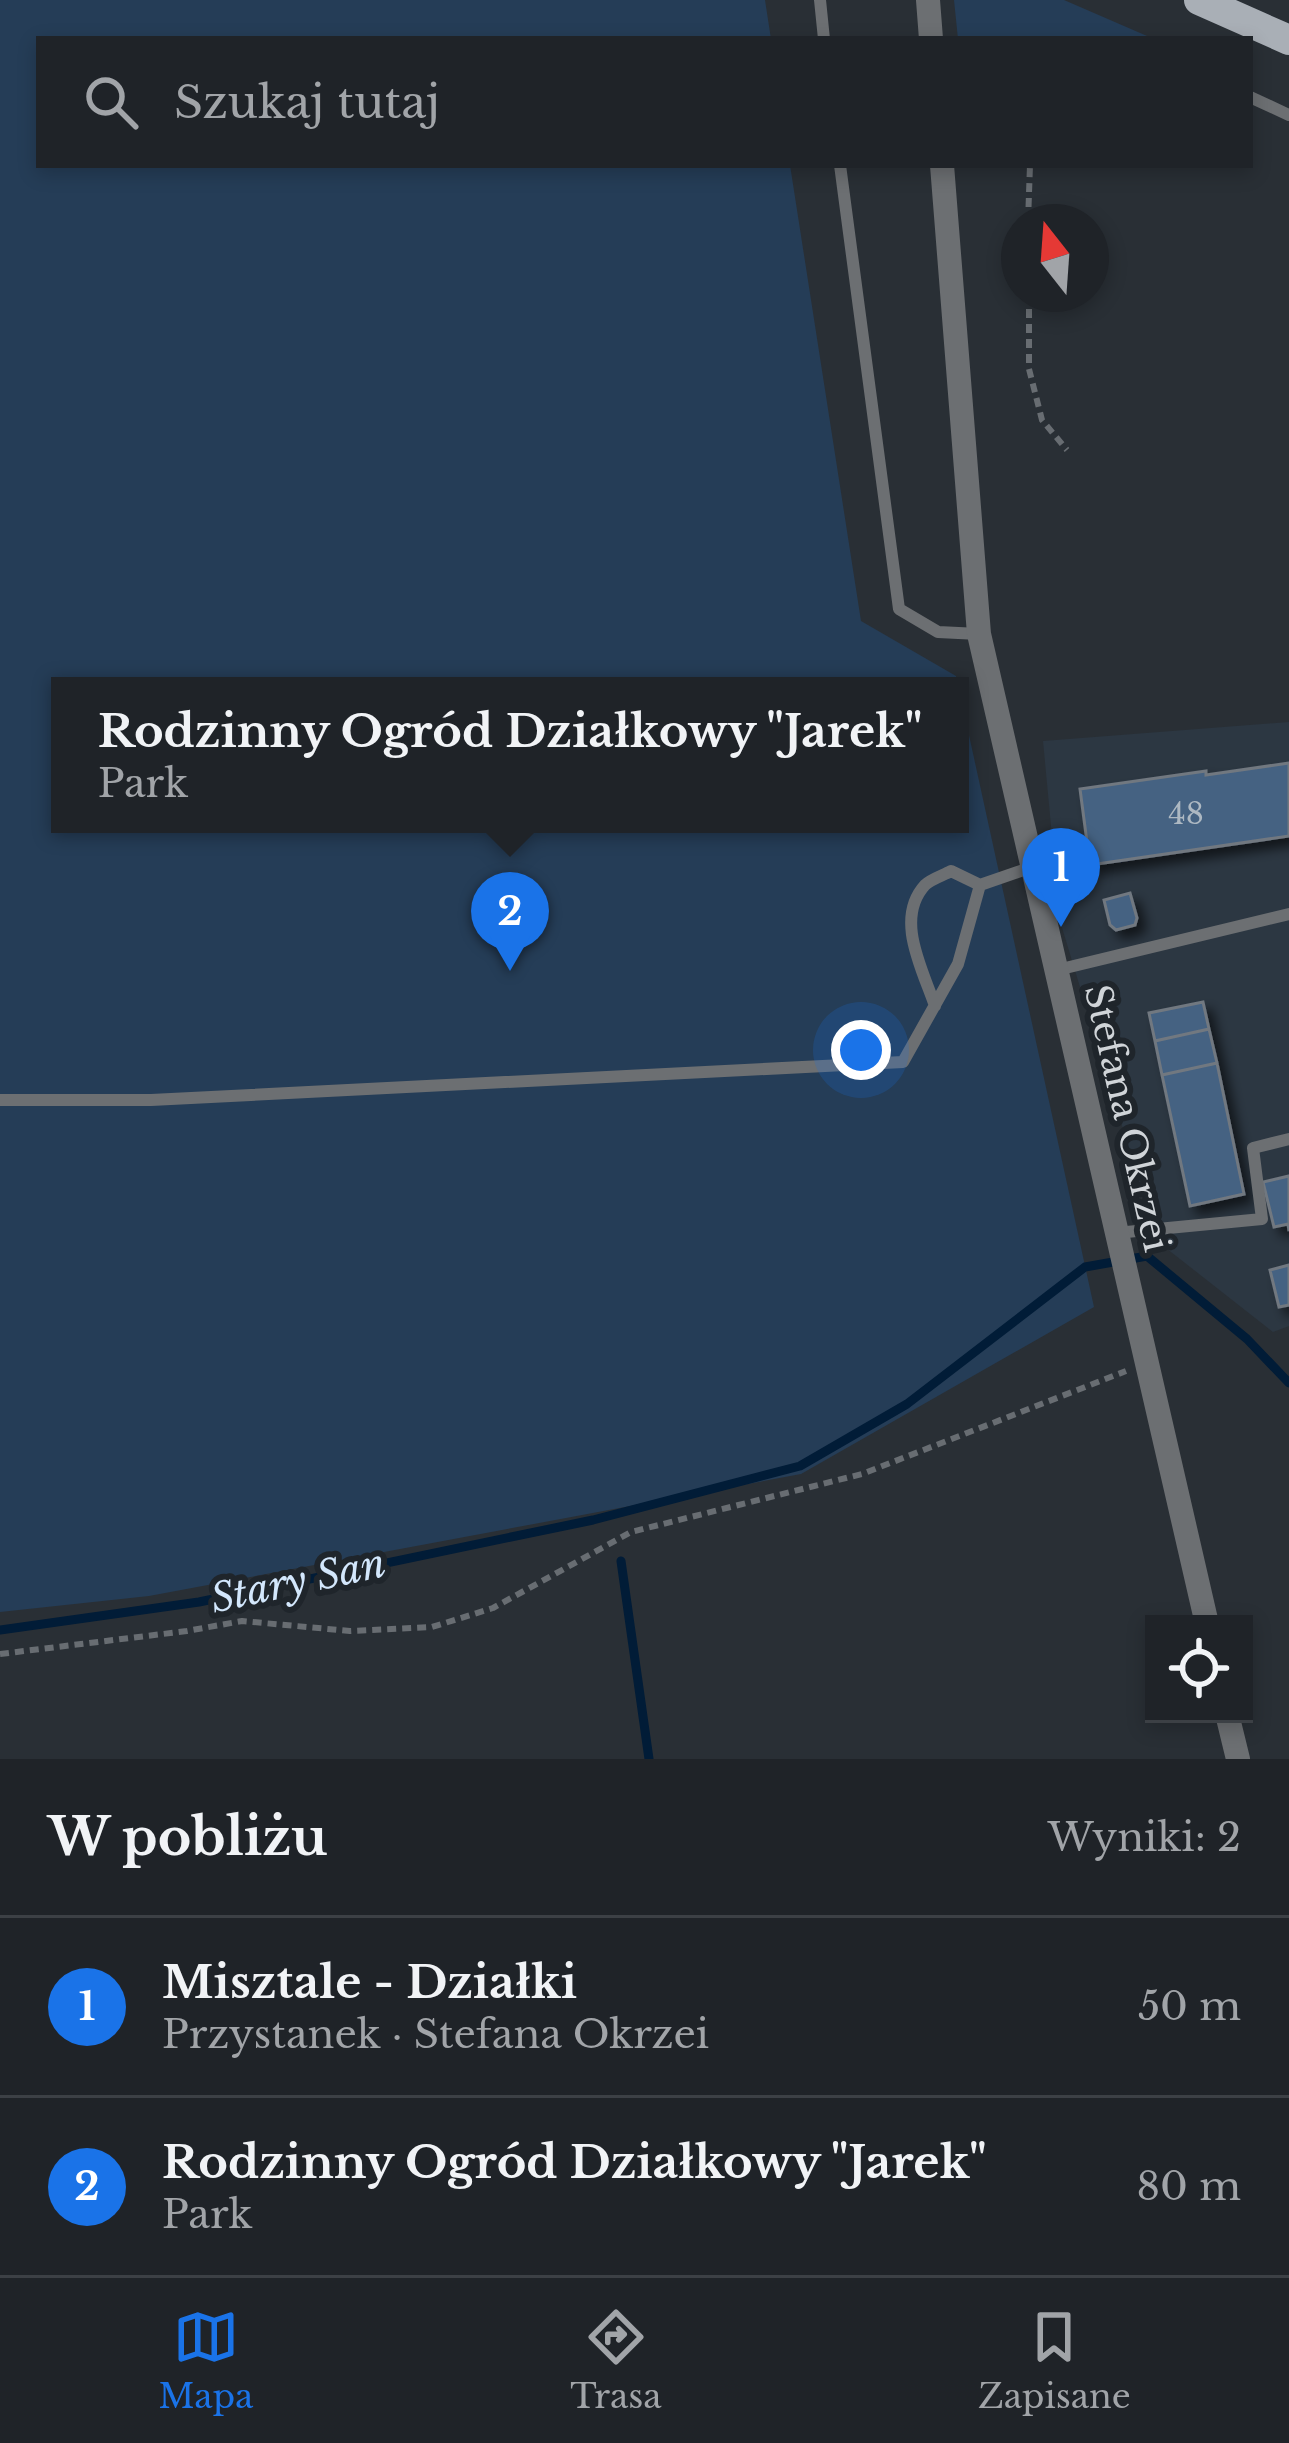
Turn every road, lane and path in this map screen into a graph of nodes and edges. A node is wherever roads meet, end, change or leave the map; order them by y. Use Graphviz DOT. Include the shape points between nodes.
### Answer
graph roads {
  1 [pos="820,0"];
  2 [pos="928,0"];
  3 [pos="1199,0"];
  4 [pos="824,36"];
  5 [pos="932,36"];
  6 [pos="1289,40"];
  7 [pos="1253,98"];
  8 [pos="1289,116"];
  9 [pos="840,168"];
  10 [pos="942,168"];
  11 [pos="1030,168"];
  12 [pos="1029,204"];
  13 [pos="1028,312"];
  14 [pos="1067,450"];
  15 [pos="979,634"];
  16 [pos="1032,867"];
  17 [pos="980,884"];
  18 [pos="1289,914"];
  19 [pos="1056,971"];
  20 [pos="935,1006"];
  21 [pos="0,1100"];
  22 [pos="1289,1139"];
  23 [pos="1117,1237"];
  24 [pos="1146,1363"];
  25 [pos="1205,1615"];
  26 [pos="0,1654"];
  27 [pos="1229,1723"];
  28 [pos="1238,1759"];
  1 -- 4 [label="lane"];
  2 -- 5 [label="street"];
  3 -- 6 [label="main road"];
  7 -- 8 [label="lane"];
  9 -- 15 [label="lane" via="899,609 938,632"];
  10 -- 15 [label="street, Stefana Okrzei"];
  11 -- 12 [label="path"];
  13 -- 14 [label="path" via="1029,369 1042,420"];
  15 -- 16 [label="street, Stefana Okrzei"];
  16 -- 17 [label="lane"];
  16 -- 19 [label="street, Stefana Okrzei"];
  17 -- 20 [label="lane" via="958,964"];
  17 -- 20 [label="lane" via="951,871 926,884 914,906 910,937"];
  18 -- 19 [label="lane"];
  19 -- 23 [label="street, Stefana Okrzei"];
  20 -- 21 [label="lane" via="903,1062 151,1100"];
  22 -- 23 [label="lane" via="1253,1148 1262,1219"];
  23 -- 24 [label="street, Stefana Okrzei"];
  24 -- 25 [label="street, Stefana Okrzei"];
  24 -- 26 [label="path" via="862,1474 631,1532 493,1608 432,1627 242,1621"];
  27 -- 28 [label="street"];
}
